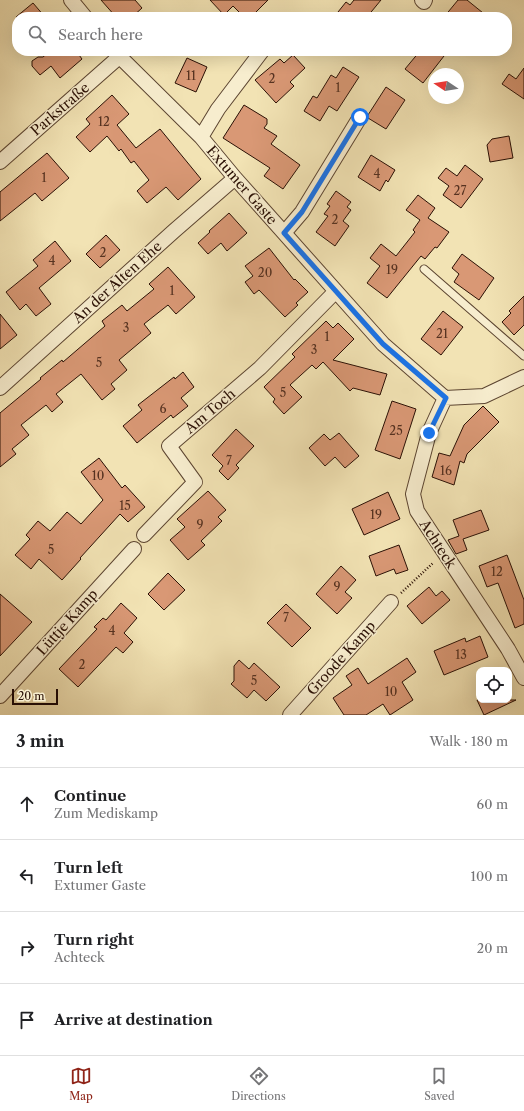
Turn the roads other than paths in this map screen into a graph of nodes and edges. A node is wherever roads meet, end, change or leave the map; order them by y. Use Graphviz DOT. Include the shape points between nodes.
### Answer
graph roads {
  1 [pos="71,0"];
  2 [pos="81,12"];
  3 [pos="115,56"];
  4 [pos="119,56"];
  5 [pos="258,56"];
  6 [pos="360,117"];
  7 [pos="201,137"];
  8 [pos="0,162"];
  9 [pos="235,178"];
  10 [pos="284,233"];
  11 [pos="424,270"];
  12 [pos="335,292"];
  13 [pos="524,356"];
  14 [pos="524,377"];
  15 [pos="0,388"];
  16 [pos="446,398"];
  17 [pos="144,535"];
  18 [pos="134,549"];
  19 [pos="392,602"];
  20 [pos="524,678"];
  21 [pos="0,696"];
  22 [pos="290,715"];
  1 -- 2 [label="street"];
  3 -- 8 [label="street, Parkstraße"];
  4 -- 7 [label="street, Extumer Gaste"];
  5 -- 7 [label="street" via="218,109"];
  6 -- 10 [label="street" via="302,212"];
  7 -- 9 [label="street, Extumer Gaste"];
  9 -- 10 [label="street, Extumer Gaste"];
  9 -- 15 [label="street, An der Alten Ehe"];
  10 -- 12 [label="street, Extumer Gaste"];
  11 -- 13 [label="lane"];
  12 -- 16 [label="street, Extumer Gaste" via="383,344"];
  12 -- 17 [label="street, Am Toch" via="260,368 169,446 195,482"];
  14 -- 16 [label="street" via="484,396"];
  16 -- 20 [label="street, Achteck" via="429,433 413,494 417,511 508,649"];
  18 -- 21 [label="street, Lüttje Kamp"];
  19 -- 22 [label="street, Groode Kamp"];
}
